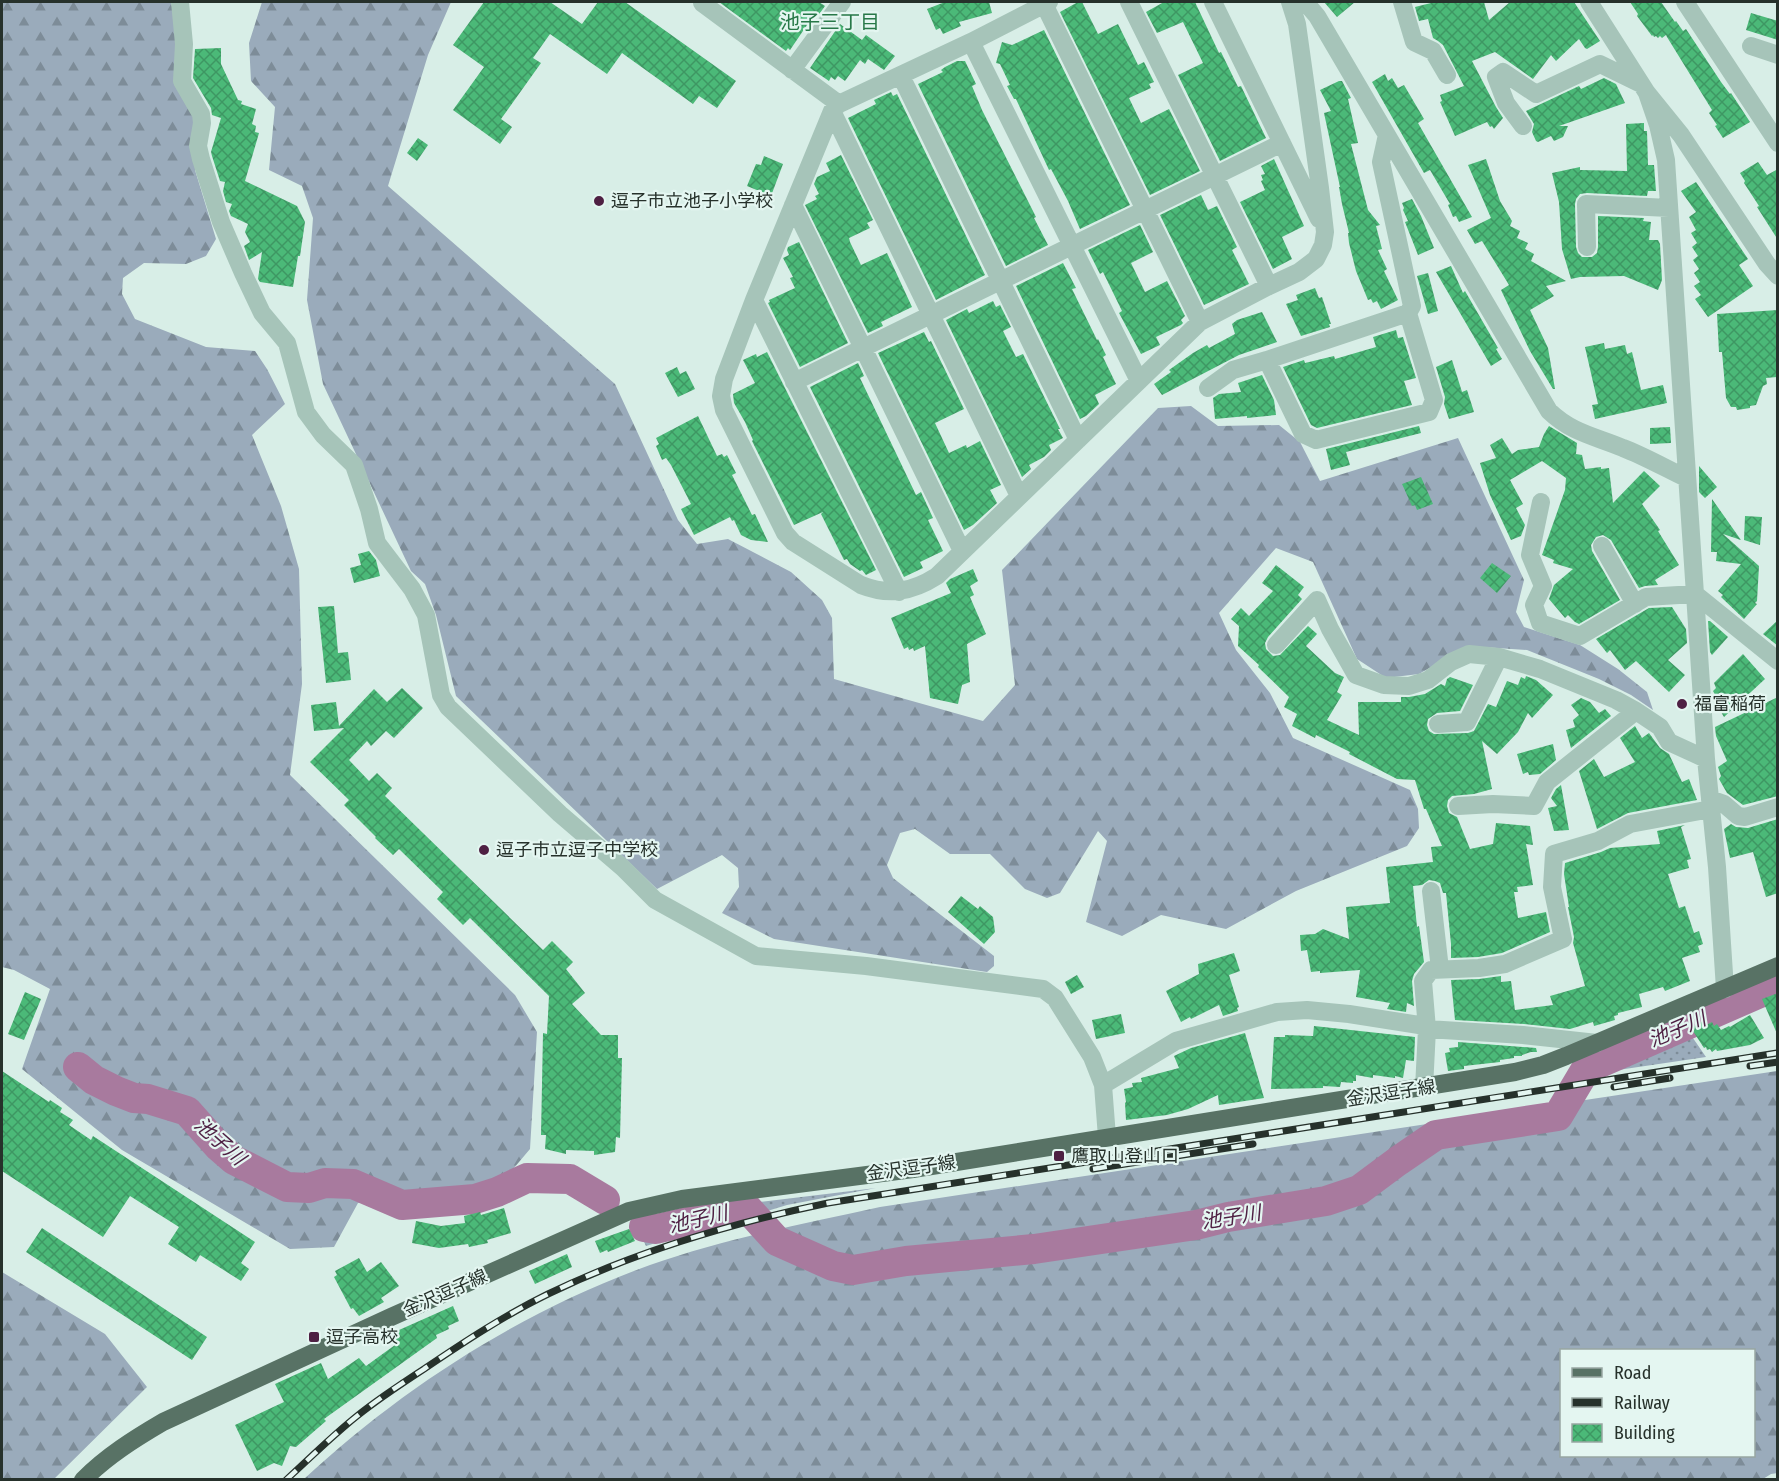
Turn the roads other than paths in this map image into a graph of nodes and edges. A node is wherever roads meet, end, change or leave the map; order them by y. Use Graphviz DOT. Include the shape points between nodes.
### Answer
graph roads {
  1 [pos="180,2"];
  2 [pos="703,2"];
  3 [pos="842,2"];
  4 [pos="1129,2"];
  5 [pos="1213,2"];
  6 [pos="1290,2"];
  7 [pos="1305,2"];
  8 [pos="1402,2"];
  9 [pos="1589,2"];
  10 [pos="1047,3"];
  11 [pos="1689,3"];
  12 [pos="1016,9"];
  13 [pos="971,42"];
  14 [pos="1750,46"];
  15 [pos="1778,55"];
  16 [pos="792,70"];
  17 [pos="901,75"];
  18 [pos="1447,75"];
  19 [pos="1645,89"];
  20 [pos="836,108"];
  21 [pos="1522,126"];
  22 [pos="1387,135"];
  23 [pos="1282,143"];
  24 [pos="1778,143"];
  25 [pos="1214,175"];
  26 [pos="793,205"];
  27 [pos="1669,208"];
  28 [pos="1145,209"];
  29 [pos="1325,232"];
  30 [pos="1072,245"];
  31 [pos="1587,248"];
  32 [pos="1778,276"];
  33 [pos="999,281"];
  34 [pos="1269,286"];
  35 [pos="754,300"];
  36 [pos="1408,313"];
  37 [pos="932,314"];
  38 [pos="1200,322"];
  39 [pos="863,348"];
  40 [pos="1267,360"];
  41 [pos="1139,381"];
  42 [pos="794,382"];
  43 [pos="1208,388"];
  44 [pos="1078,440"];
  45 [pos="1686,478"];
  46 [pos="1019,496"];
  47 [pos="1541,502"];
  48 [pos="1602,546"];
  49 [pos="963,551"];
  50 [pos="899,592"];
  51 [pos="1695,594"];
  52 [pos="1635,604"];
  53 [pos="1276,645"];
  54 [pos="1499,657"];
  55 [pos="1778,661"];
  56 [pos="1636,711"];
  57 [pos="1438,724"];
  58 [pos="1706,759"];
  59 [pos="1710,804"];
  60 [pos="1458,806"];
  61 [pos="1778,807"];
  62 [pos="1431,891"];
  63 [pos="1778,966"];
  64 [pos="1440,969"];
  65 [pos="1725,989"];
  66 [pos="1427,1029"];
  67 [pos="1597,1043"];
  68 [pos="1103,1085"];
  69 [pos="1424,1088"];
  70 [pos="1107,1137"];
  71 [pos="83,1479"];
  1 -- 68 [label="street" via="182,81 201,114 198,146 221,222 262,313 287,343 306,412 354,465 377,543 412,589 426,615 441,695 448,708 655,900 756,956 1043,989 1055,998 1092,1057"];
  2 -- 16 [label="street"];
  3 -- 16 [label="street"];
  4 -- 25 [label="street"];
  5 -- 23 [label="street"];
  6 -- 29 [label="street" via="1297,24"];
  7 -- 22 [label="street"];
  8 -- 18 [label="street" via="1414,42 1433,51"];
  9 -- 19 [label="street"];
  10 -- 12 [label="street"];
  10 -- 28 [label="street"];
  11 -- 24 [label="street"];
  12 -- 13 [label="street"];
  13 -- 17 [label="street"];
  13 -- 30 [label="street"];
  14 -- 15 [label="street"];
  16 -- 20 [label="street"];
  17 -- 20 [label="street"];
  17 -- 33 [label="street"];
  19 -- 21 [label="street" via="1600,64 1536,94 1503,72 1496,77 1506,103"];
  19 -- 27 [label="street" via="1666,160"];
  19 -- 32 [label="street"];
  20 -- 26 [label="street"];
  20 -- 37 [label="street"];
  22 -- 36 [label="street" via="1381,162 1412,306"];
  22 -- 45 [label="street" via="1549,411 1574,430 1624,448"];
  23 -- 25 [label="street"];
  23 -- 29 [label="street"];
  25 -- 28 [label="street"];
  25 -- 34 [label="street"];
  26 -- 35 [label="street"];
  26 -- 39 [label="street"];
  27 -- 31 [label="street" via="1586,204"];
  27 -- 45 [label="street"];
  28 -- 30 [label="street"];
  28 -- 38 [label="street"];
  29 -- 34 [label="street" via="1316,259"];
  30 -- 33 [label="street"];
  30 -- 41 [label="street"];
  33 -- 37 [label="street"];
  33 -- 44 [label="street"];
  34 -- 38 [label="street"];
  35 -- 42 [label="street"];
  35 -- 50 [label="street" via="724,379 724,410 793,542 861,585"];
  36 -- 40 [label="street"];
  36 -- 40 [label="street" via="1434,400 1429,412 1316,440 1303,434"];
  37 -- 39 [label="street"];
  37 -- 46 [label="street"];
  38 -- 41 [label="street"];
  39 -- 42 [label="street"];
  39 -- 49 [label="street"];
  40 -- 43 [label="street" via="1233,370"];
  41 -- 44 [label="street"];
  42 -- 50 [label="street"];
  44 -- 46 [label="street"];
  45 -- 51 [label="street"];
  46 -- 49 [label="street"];
  47 -- 52 [label="street" via="1530,555 1543,586 1534,605 1540,622 1580,636"];
  48 -- 52 [label="street"];
  49 -- 50 [label="street" via="937,576"];
  51 -- 52 [label="street" via="1646,597"];
  51 -- 55 [label="street"];
  51 -- 58 [label="street"];
  53 -- 54 [label="street" via="1317,600 1356,675 1384,685 1409,686 1428,680 1468,654"];
  54 -- 56 [label="street" via="1540,669"];
  54 -- 57 [label="street" via="1467,722"];
  56 -- 58 [label="street" via="1660,727 1669,742"];
  56 -- 60 [label="street" via="1547,782 1534,806"];
  58 -- 59 [label="street"];
  59 -- 61 [label="street" via="1724,804 1745,817"];
  59 -- 64 [label="street" via="1630,825 1598,841 1554,854 1552,887 1563,939 1505,964"];
  59 -- 65 [label="street"];
  62 -- 64 [label="street"];
  63 -- 65 [label="main road, 金沢逗子線"];
  64 -- 66 [label="street" via="1431,970 1424,981"];
  65 -- 67 [label="main road, 金沢逗子線"];
  66 -- 67 [label="street"];
  66 -- 68 [label="street" via="1349,1014 1277,1012 1176,1041"];
  66 -- 69 [label="street"];
  67 -- 69 [label="main road, 金沢逗子線" via="1543,1065"];
  68 -- 70 [label="street"];
  69 -- 70 [label="main road, 金沢逗子線"];
  70 -- 71 [label="main road, 金沢逗子線" via="913,1169 682,1199 629,1211 163,1422 128,1443"];
}
